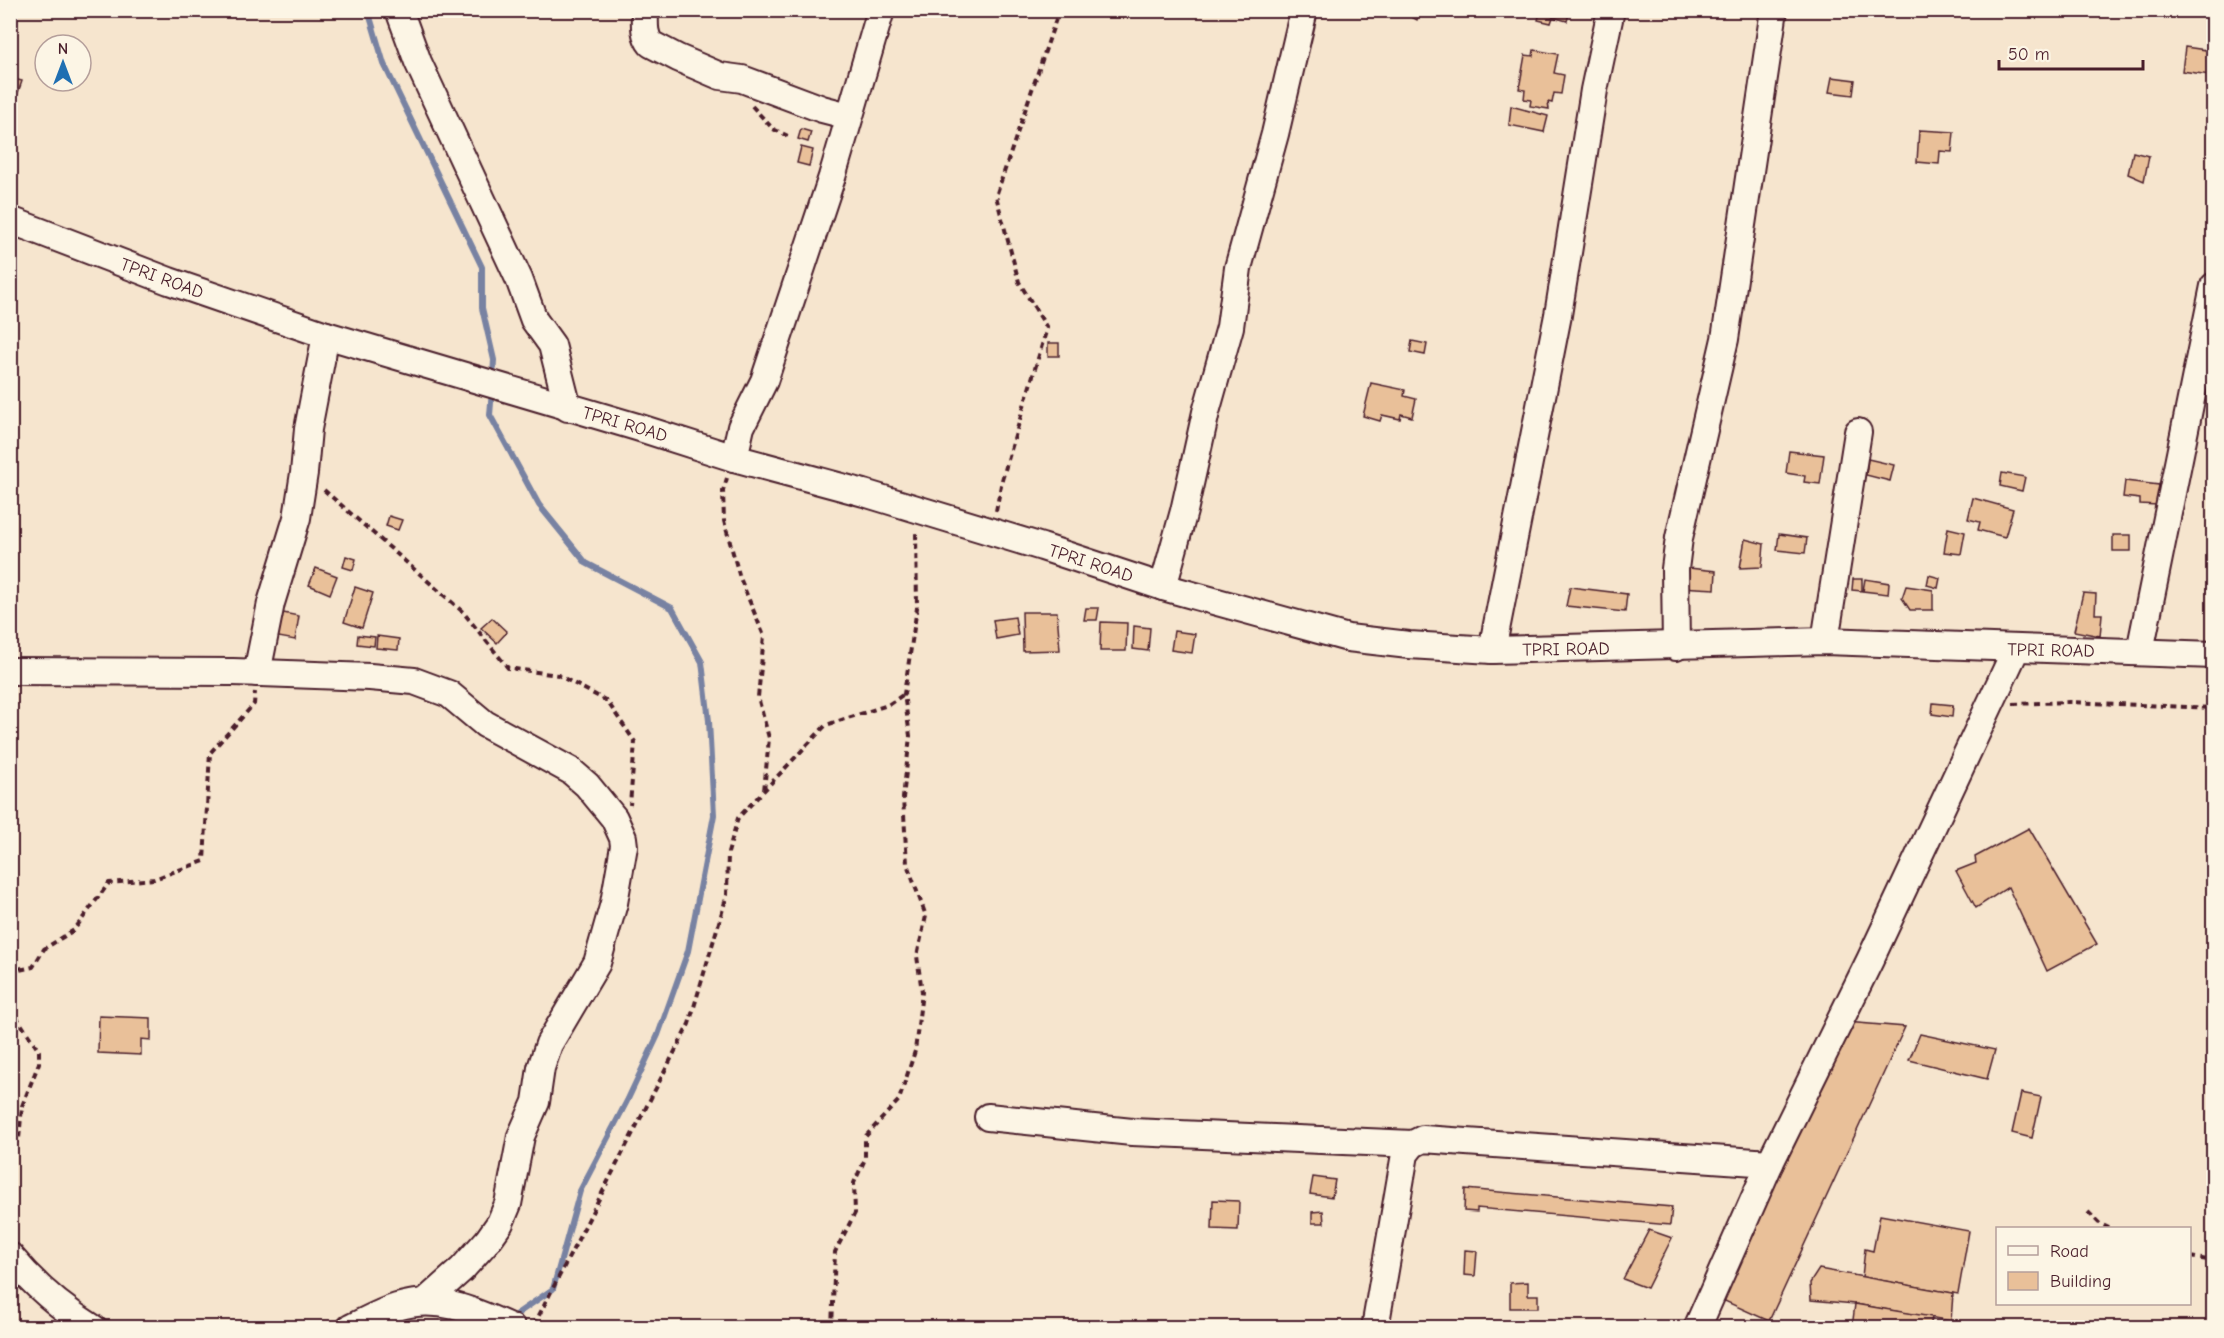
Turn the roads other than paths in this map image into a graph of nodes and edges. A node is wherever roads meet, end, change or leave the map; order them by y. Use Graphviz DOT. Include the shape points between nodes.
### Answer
graph roads {
  1 [pos="399,10"];
  2 [pos="645,10"];
  3 [pos="881,10"];
  4 [pos="1304,10"];
  5 [pos="1611,10"];
  6 [pos="1774,10"];
  7 [pos="849,116"];
  8 [pos="10,220"];
  9 [pos="2214,286"];
  10 [pos="326,335"];
  11 [pos="568,408"];
  12 [pos="1858,432"];
  13 [pos="734,458"];
  14 [pos="1163,587"];
  15 [pos="1825,641"];
  16 [pos="1676,646"];
  17 [pos="2016,649"];
  18 [pos="1492,650"];
  19 [pos="2140,651"];
  20 [pos="2214,655"];
  21 [pos="10,671"];
  22 [pos="257,673"];
  23 [pos="988,1117"];
  24 [pos="1413,1144"];
  25 [pos="1770,1163"];
  26 [pos="10,1256"];
  27 [pos="425,1302"];
  28 [pos="93,1328"];
  29 [pos="350,1328"];
  30 [pos="512,1328"];
  31 [pos="1374,1328"];
  32 [pos="1697,1328"];
  1 -- 11 [label="street" via="418,62 519,279 534,320 552,345"];
  2 -- 7 [label="street" via="645,28 651,44 720,76 742,79"];
  3 -- 7 [label="street"];
  4 -- 14 [label="street" via="1238,268 1230,327"];
  5 -- 18 [label="street" via="1594,90 1558,315"];
  6 -- 16 [label="street" via="1725,339 1679,538 1675,568"];
  7 -- 13 [label="street" via="764,381 741,428"];
  8 -- 10 [label="street, TPRI ROAD"];
  9 -- 19 [label="street"];
  10 -- 11 [label="street, TPRI ROAD"];
  10 -- 22 [label="street" via="308,429 297,518 271,603"];
  11 -- 13 [label="street, TPRI ROAD"];
  12 -- 15 [label="street"];
  13 -- 14 [label="street, TPRI ROAD" via="992,532"];
  14 -- 18 [label="street, TPRI ROAD" via="1348,638"];
  15 -- 16 [label="street, TPRI ROAD"];
  15 -- 17 [label="street, TPRI ROAD"];
  16 -- 18 [label="street, TPRI ROAD"];
  17 -- 19 [label="street, TPRI ROAD"];
  17 -- 25 [label="street"];
  19 -- 20 [label="street, TPRI ROAD"];
  21 -- 22 [label="street"];
  22 -- 27 [label="street" via="414,681 449,694 485,724 571,771 614,818 623,838 621,867 597,963 549,1044 500,1223 462,1269"];
  23 -- 24 [label="street" via="1132,1132"];
  24 -- 25 [label="street" via="1423,1139"];
  24 -- 31 [label="street" via="1405,1154"];
  25 -- 32 [label="street"];
  26 -- 28 [label="street" via="69,1313"];
  27 -- 29 [label="street" via="396,1307"];
  27 -- 30 [label="street" via="463,1308"];
}
